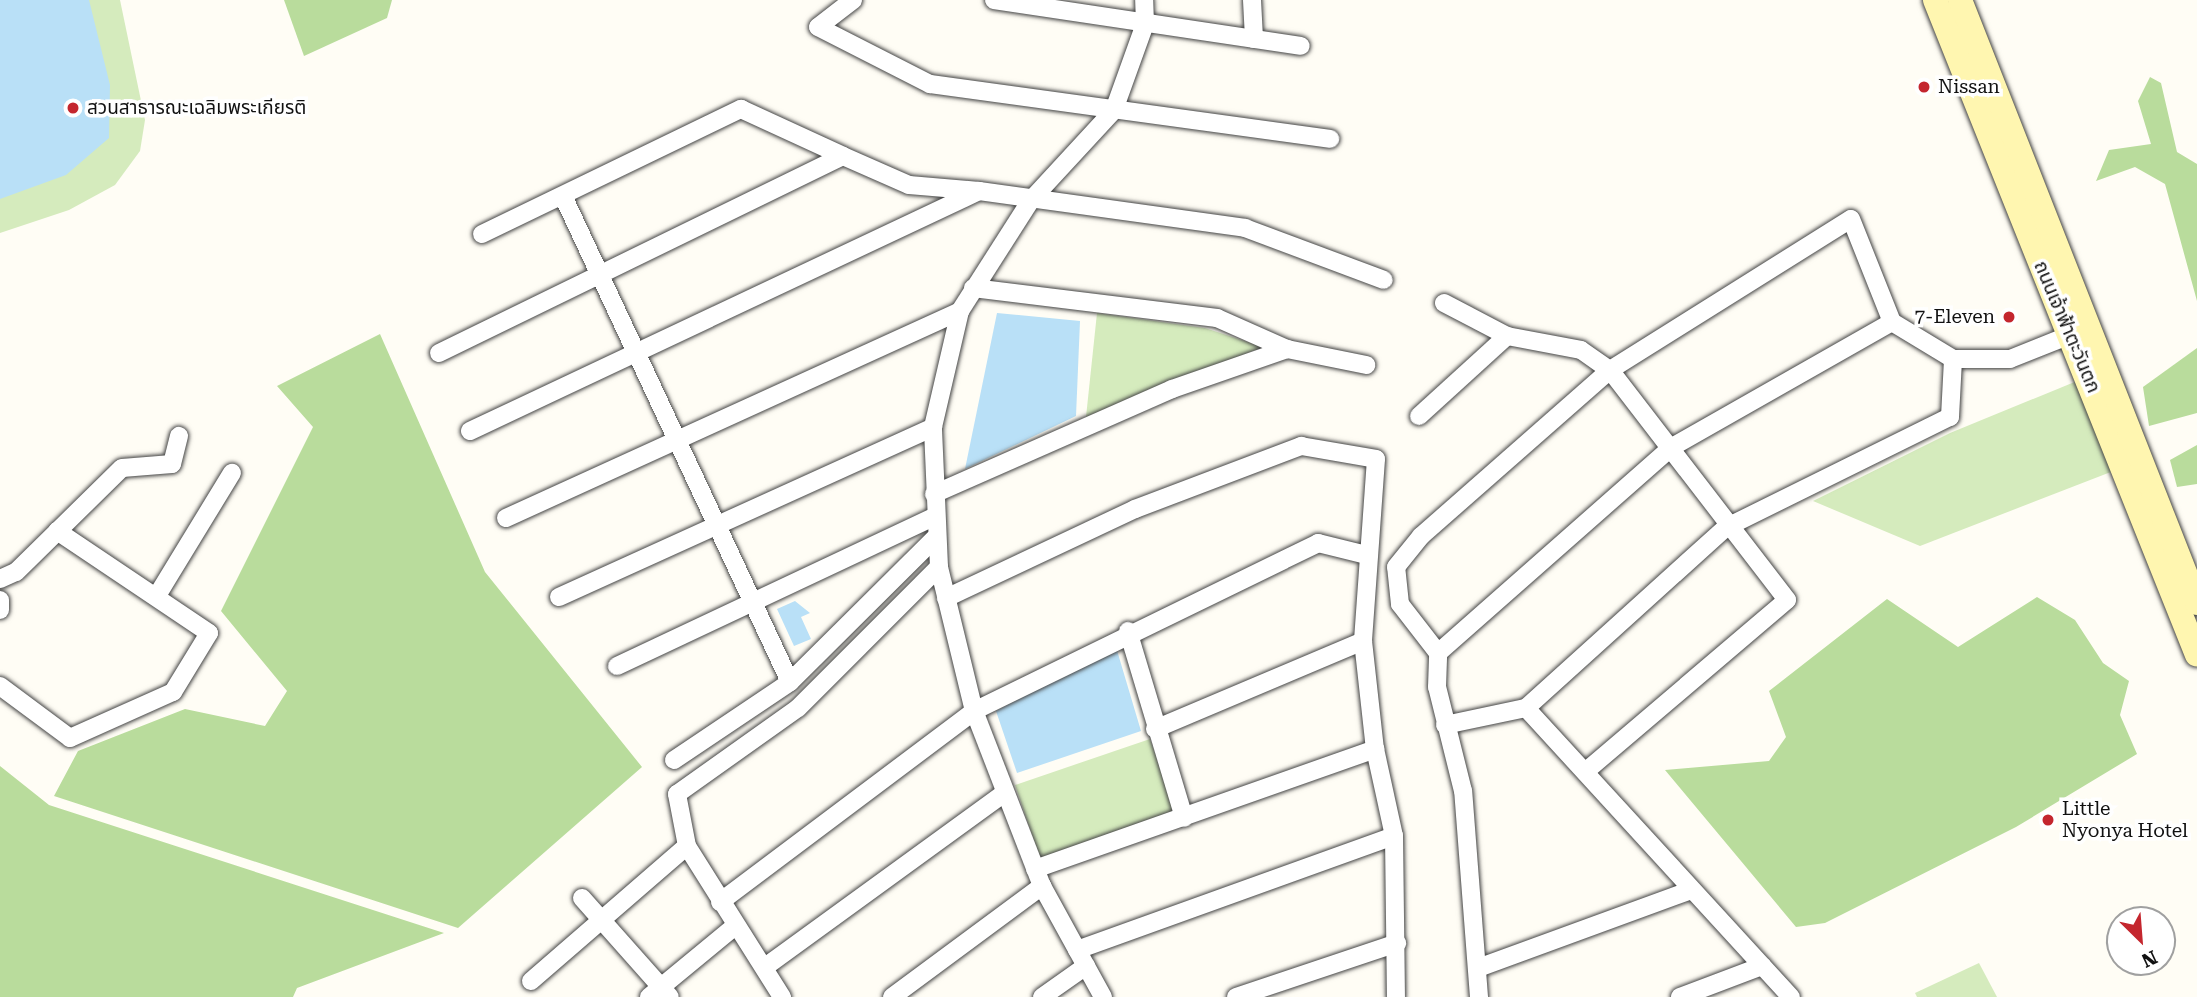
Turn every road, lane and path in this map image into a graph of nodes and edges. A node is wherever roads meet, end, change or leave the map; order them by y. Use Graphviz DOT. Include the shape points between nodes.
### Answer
graph roads {
  1 [pos="853,0"];
  2 [pos="994,0"];
  3 [pos="1144,0"];
  4 [pos="1252,0"];
  5 [pos="1935,0"];
  6 [pos="1960,0"];
  7 [pos="1032,3"];
  8 [pos="1145,24"];
  9 [pos="1254,39"];
  10 [pos="1301,46"];
  11 [pos="1114,110"];
  12 [pos="1330,139"];
  13 [pos="843,156"];
  14 [pos="979,191"];
  15 [pos="564,196"];
  16 [pos="1031,200"];
  17 [pos="482,234"];
  18 [pos="600,272"];
  19 [pos="1384,280"];
  20 [pos="973,288"];
  21 [pos="1444,303"];
  22 [pos="960,311"];
  23 [pos="1892,322"];
  24 [pos="2070,335"];
  25 [pos="1507,336"];
  26 [pos="1287,349"];
  27 [pos="439,354"];
  28 [pos="639,356"];
  29 [pos="1953,359"];
  30 [pos="1366,365"];
  31 [pos="1610,370"];
  32 [pos="1419,416"];
  33 [pos="933,428"];
  34 [pos="470,431"];
  35 [pos="179,436"];
  36 [pos="678,436"];
  37 [pos="1672,447"];
  38 [pos="232,473"];
  39 [pos="934,494"];
  40 [pos="934,517"];
  41 [pos="506,518"];
  42 [pos="718,522"];
  43 [pos="1725,528"];
  44 [pos="57,531"];
  45 [pos="935,538"];
  46 [pos="1367,555"];
  47 [pos="939,567"];
  48 [pos="0,579"];
  49 [pos="158,594"];
  50 [pos="2196,596"];
  51 [pos="559,597"];
  52 [pos="946,598"];
  53 [pos="0,600"];
  54 [pos="754,603"];
  55 [pos="0,610"];
  56 [pos="1128,631"];
  57 [pos="1363,641"];
  58 [pos="1438,653"];
  59 [pos="2197,655"];
  60 [pos="617,666"];
  61 [pos="790,682"];
  62 [pos="0,685"];
  63 [pos="1526,708"];
  64 [pos="974,711"];
  65 [pos="1445,725"];
  66 [pos="1155,729"];
  67 [pos="1374,749"];
  68 [pos="674,760"];
  69 [pos="1585,772"];
  70 [pos="1002,795"];
  71 [pos="1184,818"];
  72 [pos="1394,836"];
  73 [pos="687,846"];
  74 [pos="1038,878"];
  75 [pos="1688,891"];
  76 [pos="582,898"];
  77 [pos="720,902"];
  78 [pos="600,921"];
  79 [pos="734,927"];
  80 [pos="1397,943"];
  81 [pos="1077,950"];
  82 [pos="1762,966"];
  83 [pos="765,967"];
  84 [pos="1086,967"];
  85 [pos="1478,968"];
  86 [pos="531,981"];
  87 [pos="661,993"];
  88 [pos="782,997"];
  89 [pos="892,997"];
  90 [pos="1042,997"];
  91 [pos="1103,997"];
  92 [pos="1236,997"];
  93 [pos="1396,997"];
  94 [pos="1479,997"];
  95 [pos="1680,997"];
  96 [pos="1791,997"];
  1 -- 11 [label="street" via="818,27 930,84"];
  2 -- 7 [label="street"];
  3 -- 8 [label="street"];
  4 -- 9 [label="street"];
  5 -- 24 [label="main road, ถนนเจ้าฟ้าตะวันตก"];
  6 -- 50 [label="main road, ถนนเจ้าฟ้าตะวันตก"];
  7 -- 8 [label="street"];
  8 -- 9 [label="street"];
  8 -- 11 [label="street"];
  9 -- 10 [label="street"];
  11 -- 12 [label="street"];
  11 -- 16 [label="street"];
  13 -- 14 [label="street" via="909,185"];
  13 -- 15 [label="street" via="741,109"];
  13 -- 18 [label="street"];
  14 -- 16 [label="street"];
  14 -- 28 [label="street"];
  15 -- 17 [label="street"];
  15 -- 18 [label="street"];
  16 -- 19 [label="street" via="1245,228"];
  16 -- 20 [label="street"];
  18 -- 27 [label="street"];
  18 -- 28 [label="street"];
  20 -- 22 [label="street"];
  20 -- 26 [label="street" via="1217,318"];
  21 -- 25 [label="street"];
  22 -- 33 [label="street"];
  22 -- 36 [label="street"];
  23 -- 29 [label="street"];
  23 -- 31 [label="street" via="1851,219"];
  23 -- 37 [label="street"];
  24 -- 29 [label="street" via="2010,359"];
  24 -- 59 [label="main road, ถนนเจ้าฟ้าตะวันตก"];
  25 -- 31 [label="street" via="1581,350"];
  25 -- 32 [label="street"];
  26 -- 30 [label="street"];
  26 -- 39 [label="street" via="1172,389"];
  28 -- 34 [label="street"];
  28 -- 36 [label="street"];
  29 -- 43 [label="street" via="1950,417"];
  31 -- 37 [label="street"];
  31 -- 58 [label="street" via="1421,536 1396,567 1400,604"];
  33 -- 39 [label="street"];
  33 -- 42 [label="street"];
  35 -- 44 [label="street" via="172,464 122,468"];
  36 -- 41 [label="street"];
  36 -- 42 [label="street"];
  37 -- 43 [label="street"];
  37 -- 58 [label="street"];
  38 -- 49 [label="street"];
  39 -- 40 [label="street"];
  40 -- 45 [label="street"];
  40 -- 54 [label="street"];
  42 -- 51 [label="street"];
  42 -- 54 [label="street"];
  43 -- 63 [label="street"];
  43 -- 69 [label="street" via="1787,600"];
  44 -- 48 [label="street"];
  44 -- 49 [label="street"];
  45 -- 47 [label="street"];
  45 -- 61 [label="street"];
  46 -- 52 [label="street" via="1376,459 1301,446 1135,509"];
  46 -- 56 [label="street" via="1318,543"];
  46 -- 57 [label="street"];
  47 -- 52 [label="street"];
  47 -- 73 [label="street" via="798,708 677,794"];
  49 -- 62 [label="street" via="209,633 173,692 70,738"];
  52 -- 64 [label="street"];
  53 -- 55 [label="street"];
  54 -- 60 [label="street"];
  54 -- 61 [label="street"];
  56 -- 64 [label="street"];
  56 -- 66 [label="street"];
  57 -- 66 [label="street"];
  57 -- 67 [label="street"];
  58 -- 65 [label="street"];
  61 -- 68 [label="street"];
  63 -- 65 [label="street"];
  63 -- 69 [label="street"];
  64 -- 70 [label="street"];
  64 -- 77 [label="street"];
  65 -- 85 [label="street" via="1462,791"];
  66 -- 71 [label="street"];
  67 -- 71 [label="street"];
  67 -- 72 [label="street"];
  69 -- 75 [label="street"];
  70 -- 74 [label="street"];
  70 -- 83 [label="street"];
  71 -- 74 [label="street"];
  72 -- 80 [label="street"];
  72 -- 81 [label="street"];
  73 -- 77 [label="street"];
  73 -- 78 [label="street"];
  74 -- 81 [label="street"];
  74 -- 89 [label="street"];
  75 -- 82 [label="street"];
  75 -- 85 [label="street"];
  76 -- 78 [label="street"];
  77 -- 79 [label="street"];
  78 -- 86 [label="street"];
  78 -- 87 [label="street"];
  79 -- 83 [label="street"];
  79 -- 87 [label="street"];
  80 -- 92 [label="street"];
  80 -- 93 [label="street"];
  81 -- 84 [label="street"];
  82 -- 95 [label="street"];
  82 -- 96 [label="street"];
  83 -- 88 [label="street"];
  84 -- 90 [label="street"];
  84 -- 91 [label="street"];
  85 -- 94 [label="street"];
}
